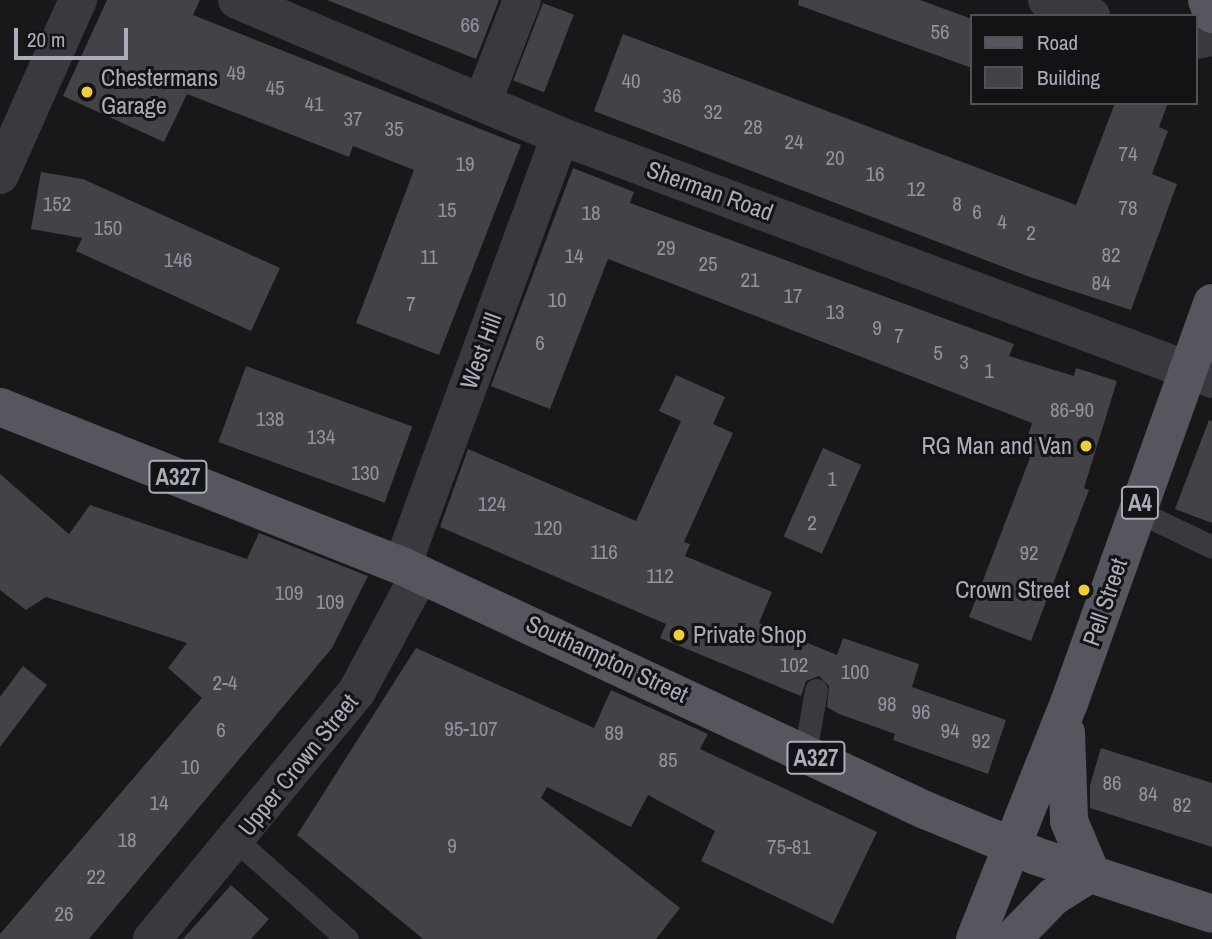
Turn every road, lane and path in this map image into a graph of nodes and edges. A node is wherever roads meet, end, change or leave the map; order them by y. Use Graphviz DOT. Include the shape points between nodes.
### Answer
graph roads {
  1 [pos="78,0"];
  2 [pos="237,0"];
  3 [pos="523,0"];
  4 [pos="1046,0"];
  5 [pos="1207,0"];
  6 [pos="1085,14"];
  7 [pos="1212,14"];
  8 [pos="483,101"];
  9 [pos="560,136"];
  10 [pos="0,175"];
  11 [pos="1212,303"];
  12 [pos="1200,375"];
  13 [pos="0,407"];
  14 [pos="1137,511"];
  15 [pos="1212,547"];
  16 [pos="411,570"];
  17 [pos="816,690"];
  18 [pos="1069,703"];
  19 [pos="805,753"];
  20 [pos="237,841"];
  21 [pos="1012,845"];
  22 [pos="1091,873"];
  23 [pos="1212,914"];
  24 [pos="152,939"];
  25 [pos="347,939"];
  26 [pos="975,939"];
  27 [pos="1012,939"];
  1 -- 10 [label="street"];
  2 -- 8 [label="street, Sherman Road"];
  3 -- 8 [label="street"];
  4 -- 6 [label="street"];
  5 -- 7 [label="main road"];
  8 -- 9 [label="street, Sherman Road"];
  9 -- 12 [label="street, Sherman Road"];
  9 -- 16 [label="street, West Hill"];
  11 -- 12 [label="main road, Pell Street / A4"];
  12 -- 14 [label="main road, Pell Street / A4"];
  13 -- 16 [label="main road, Southampton Street / A327"];
  14 -- 15 [label="lane"];
  14 -- 18 [label="main road, Pell Street / A4"];
  16 -- 19 [label="main road, Southampton Street / A327"];
  16 -- 20 [label="street, Upper Crown Street" via="358,691"];
  17 -- 19 [label="lane"];
  18 -- 21 [label="main road, Pell Street / A4"];
  18 -- 22 [label="main road, Pell Street / A4" via="1064,759 1068,810"];
  19 -- 21 [label="main road, Southampton Street / A327"];
  20 -- 24 [label="street, Upper Crown Street"];
  20 -- 25 [label="lane"];
  21 -- 22 [label="main road, Southampton Street / A327"];
  21 -- 26 [label="main road, A4"];
  22 -- 23 [label="main road, Southampton Street / A327"];
  22 -- 27 [label="main road" via="1053,897"];
}
